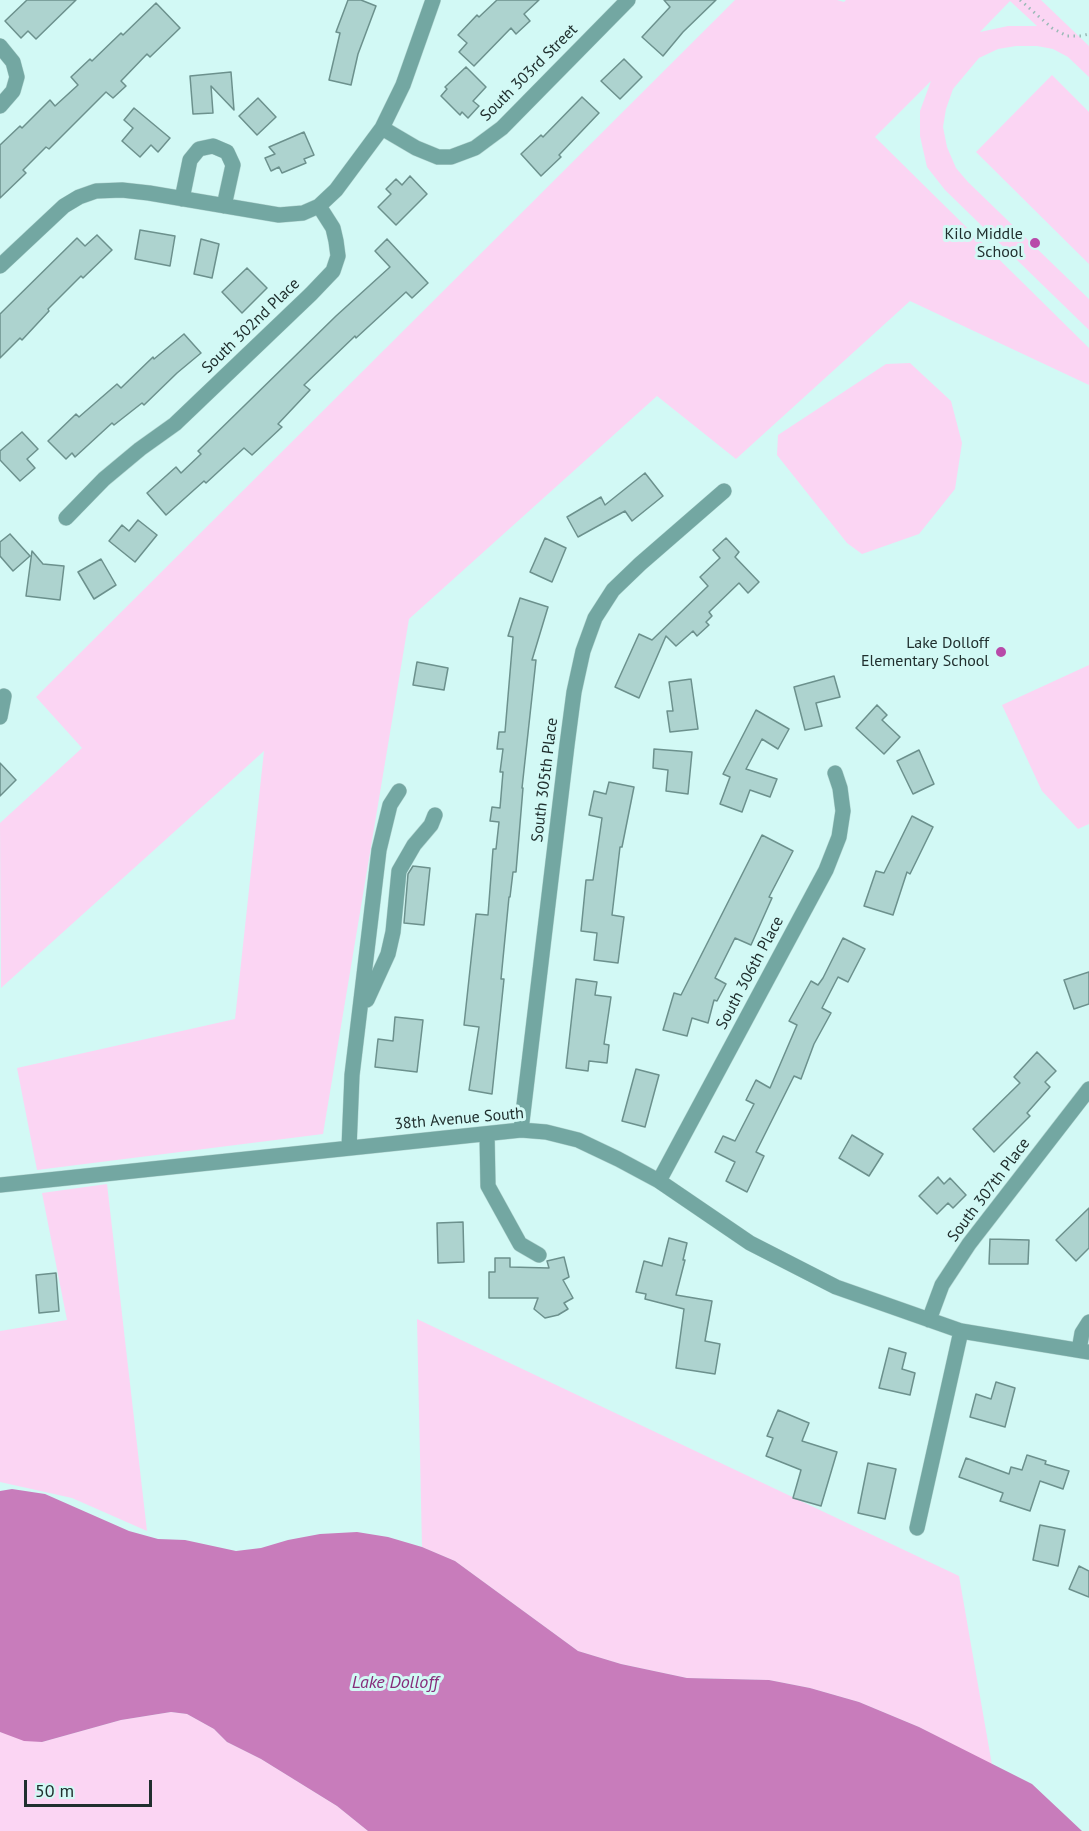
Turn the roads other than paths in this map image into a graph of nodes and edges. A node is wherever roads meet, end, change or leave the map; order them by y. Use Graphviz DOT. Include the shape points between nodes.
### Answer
graph roads {
  1 [pos="434,0"];
  2 [pos="628,0"];
  3 [pos="0,46"];
  4 [pos="0,106"];
  5 [pos="382,128"];
  6 [pos="182,199"];
  7 [pos="224,206"];
  8 [pos="320,206"];
  9 [pos="0,266"];
  10 [pos="724,491"];
  11 [pos="66,518"];
  12 [pos="4,696"];
  13 [pos="0,717"];
  14 [pos="834,773"];
  15 [pos="399,791"];
  16 [pos="435,815"];
  17 [pos="359,1016"];
  18 [pos="1089,1089"];
  19 [pos="522,1130"];
  20 [pos="487,1134"];
  21 [pos="349,1148"];
  22 [pos="659,1181"];
  23 [pos="0,1185"];
  24 [pos="538,1255"];
  25 [pos="929,1320"];
  26 [pos="1089,1322"];
  27 [pos="961,1331"];
  28 [pos="1084,1351"];
  29 [pos="917,1528"];
  1 -- 5 [label="street" via="403,85"];
  2 -- 5 [label="street, South 303rd Street" via="502,128 475,148 451,157 438,157"];
  3 -- 4 [label="street" via="13,62 17,77 13,91"];
  5 -- 8 [label="street"];
  6 -- 7 [label="street"];
  6 -- 7 [label="street" via="190,160 199,149 213,146 227,152 233,165"];
  6 -- 9 [label="street" via="109,189 79,197 49,219"];
  7 -- 8 [label="street" via="279,215 303,213"];
  8 -- 11 [label="street, South 302nd Place" via="336,241 338,256 333,271 175,424 104,479"];
  10 -- 19 [label="street, South 305th Place" via="614,590 595,618 583,651 567,745"];
  12 -- 13 [label="street"];
  14 -- 22 [label="street, South 306th Place" via="843,811 830,860"];
  15 -- 17 [label="street" via="390,805 379,850"];
  16 -- 17 [label="street" via="399,871 388,954"];
  17 -- 21 [label="street"];
  18 -- 25 [label="street, South 307th Place" via="969,1244 942,1285"];
  19 -- 20 [label="street, 38th Avenue South"];
  19 -- 22 [label="street, 38th Avenue South" via="578,1140"];
  20 -- 21 [label="street, 38th Avenue South"];
  20 -- 24 [label="street" via="488,1186 520,1244"];
  21 -- 23 [label="street, 38th Avenue South"];
  22 -- 25 [label="street, 38th Avenue South" via="750,1243 789,1264 836,1287"];
  25 -- 27 [label="street, 38th Avenue South"];
  26 -- 28 [label="street" via="1082,1333"];
  27 -- 28 [label="street, 38th Avenue South"];
  27 -- 29 [label="street"];
}
